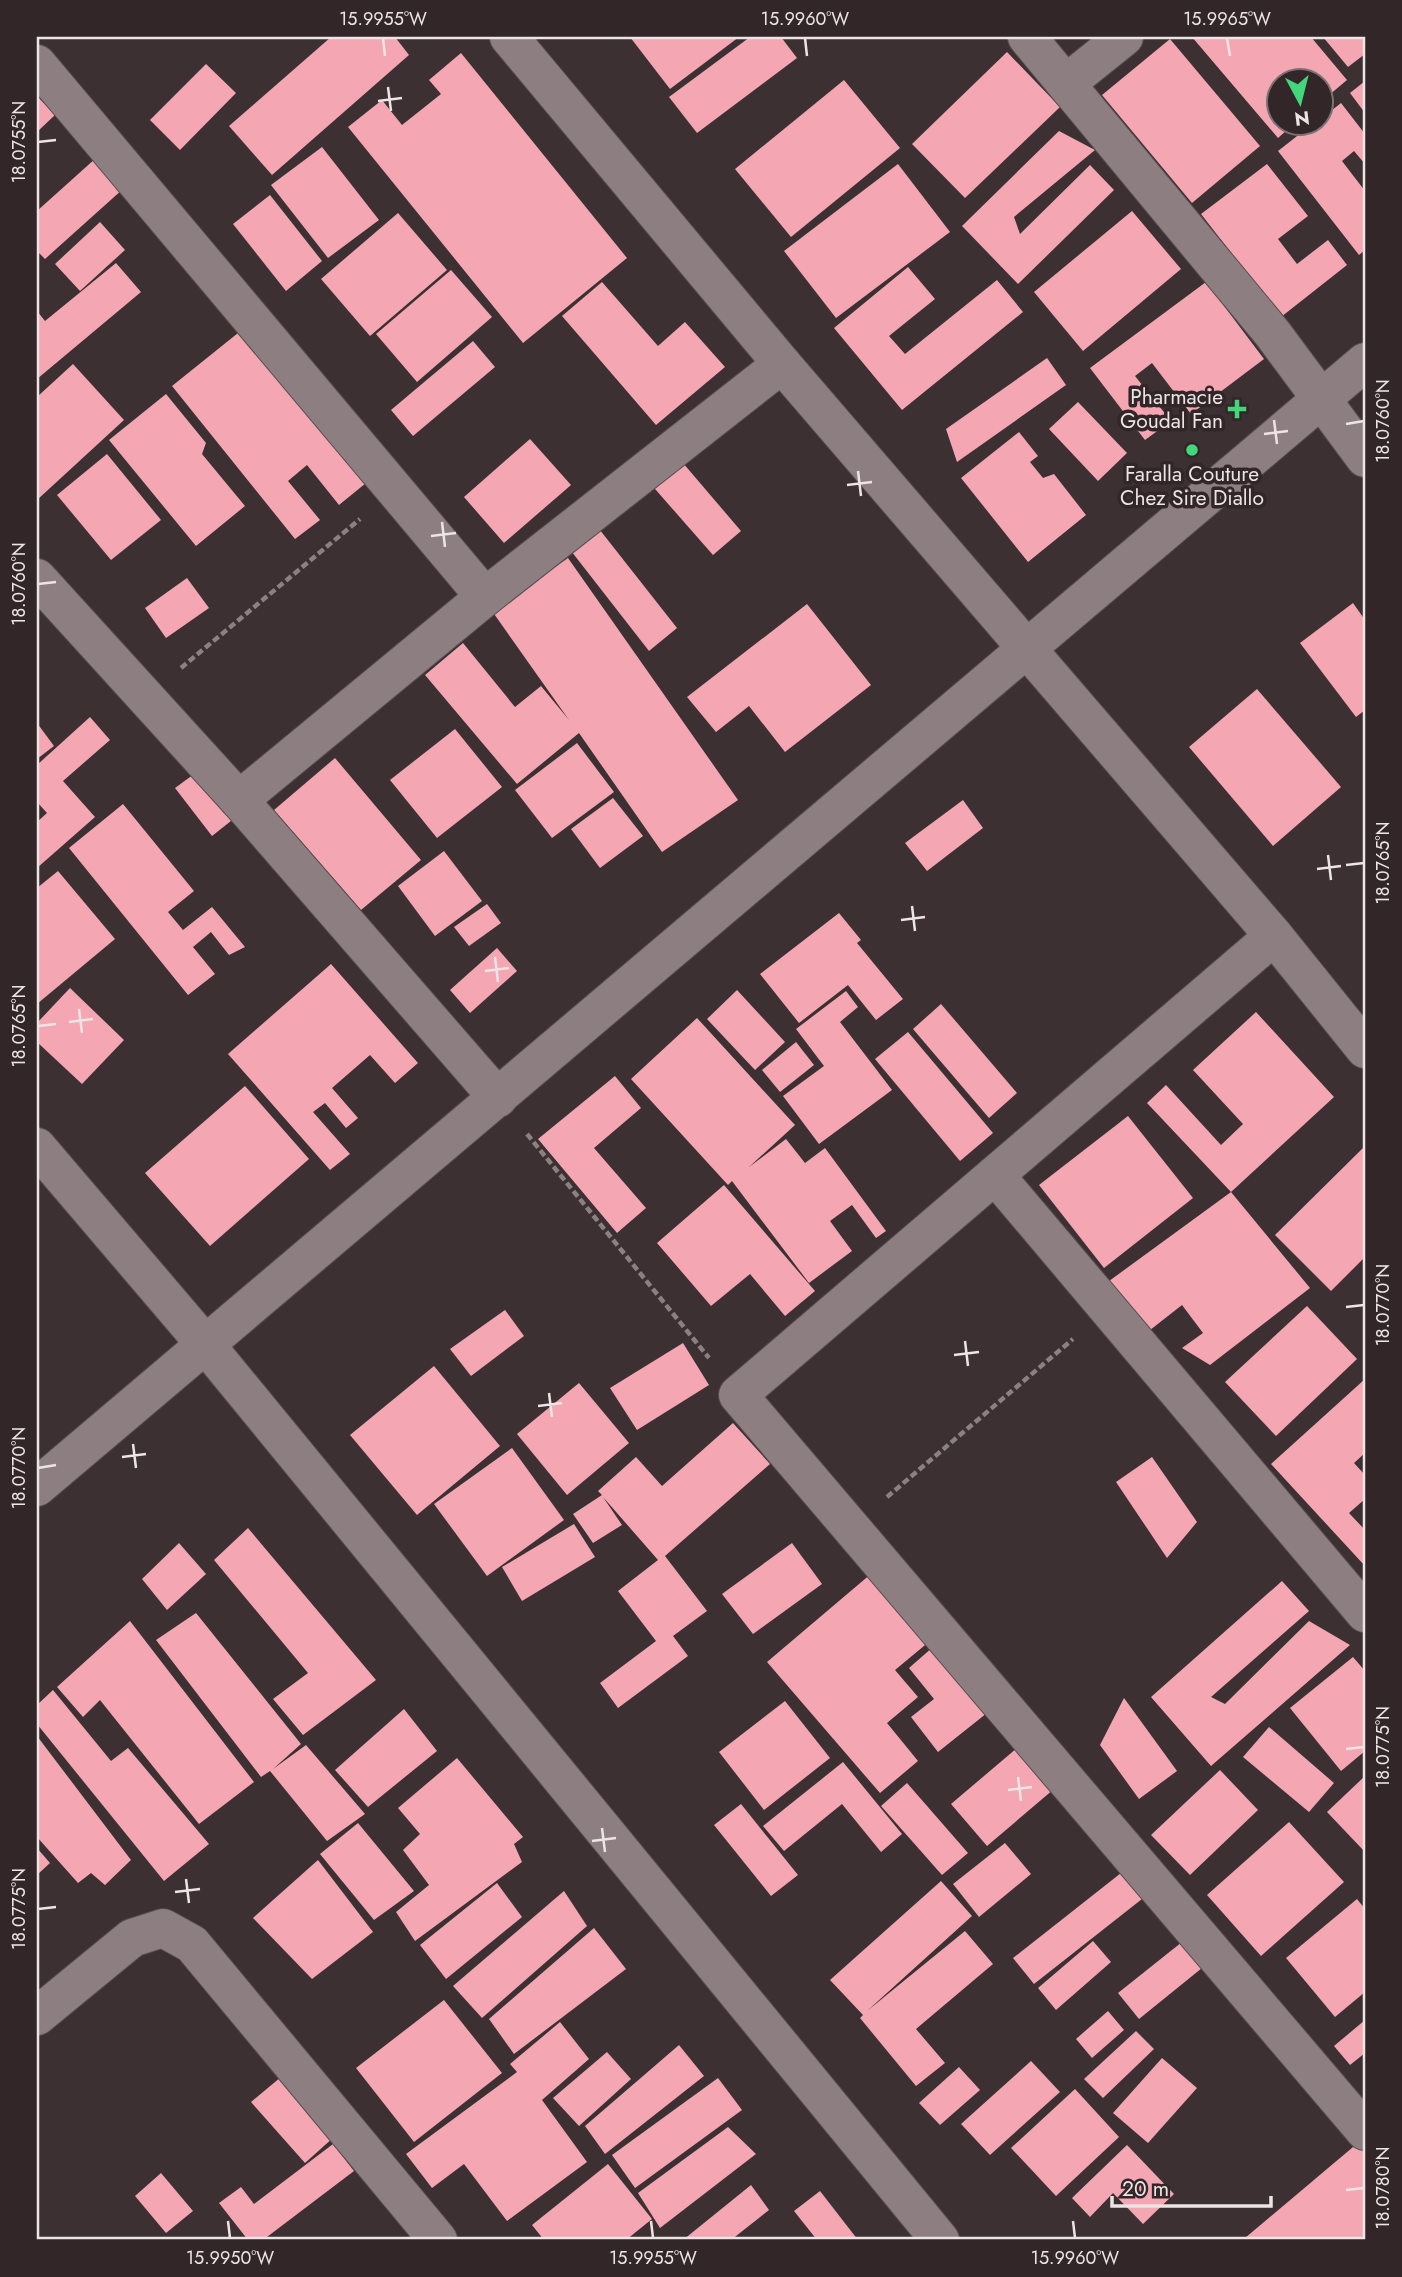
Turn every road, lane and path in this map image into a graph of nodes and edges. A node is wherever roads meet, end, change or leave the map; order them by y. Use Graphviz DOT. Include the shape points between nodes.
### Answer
graph roads {
  1 [pos="509,37"];
  2 [pos="1027,37"];
  3 [pos="1124,37"];
  4 [pos="37,64"];
  5 [pos="1068,82"];
  6 [pos="1365,362"];
  7 [pos="782,364"];
  8 [pos="1323,398"];
  9 [pos="1365,458"];
  10 [pos="396,489"];
  11 [pos="37,578"];
  12 [pos="485,597"];
  13 [pos="1026,651"];
  14 [pos="144,698"];
  15 [pos="239,800"];
  16 [pos="1274,936"];
  17 [pos="1365,1049"];
  18 [pos="498,1098"];
  19 [pos="37,1147"];
  20 [pos="995,1175"];
  21 [pos="1108,1309"];
  22 [pos="205,1344"];
  23 [pos="738,1395"];
  24 [pos="37,1487"];
  25 [pos="851,1528"];
  26 [pos="1364,1609"];
  27 [pos="37,2016"];
  28 [pos="1365,2131"];
  29 [pos="438,2240"];
  30 [pos="940,2240"];
  1 -- 7 [label="street"];
  2 -- 5 [label="street"];
  3 -- 5 [label="street"];
  4 -- 10 [label="street"];
  5 -- 8 [label="street"];
  6 -- 8 [label="street"];
  7 -- 12 [label="street"];
  7 -- 13 [label="street"];
  8 -- 9 [label="street"];
  8 -- 13 [label="street"];
  10 -- 12 [label="street"];
  10 -- 14 [label="path"];
  11 -- 14 [label="street"];
  12 -- 15 [label="street"];
  13 -- 16 [label="street"];
  13 -- 18 [label="street"];
  14 -- 15 [label="street"];
  15 -- 18 [label="street"];
  16 -- 17 [label="street"];
  16 -- 20 [label="street"];
  18 -- 22 [label="street"];
  18 -- 23 [label="path"];
  19 -- 22 [label="street"];
  20 -- 21 [label="street"];
  20 -- 23 [label="street"];
  21 -- 25 [label="path"];
  21 -- 26 [label="street"];
  22 -- 24 [label="street"];
  22 -- 30 [label="street"];
  23 -- 25 [label="street"];
  25 -- 28 [label="street"];
  27 -- 29 [label="street" via="132,1938 163,1928 192,1944"];
}
